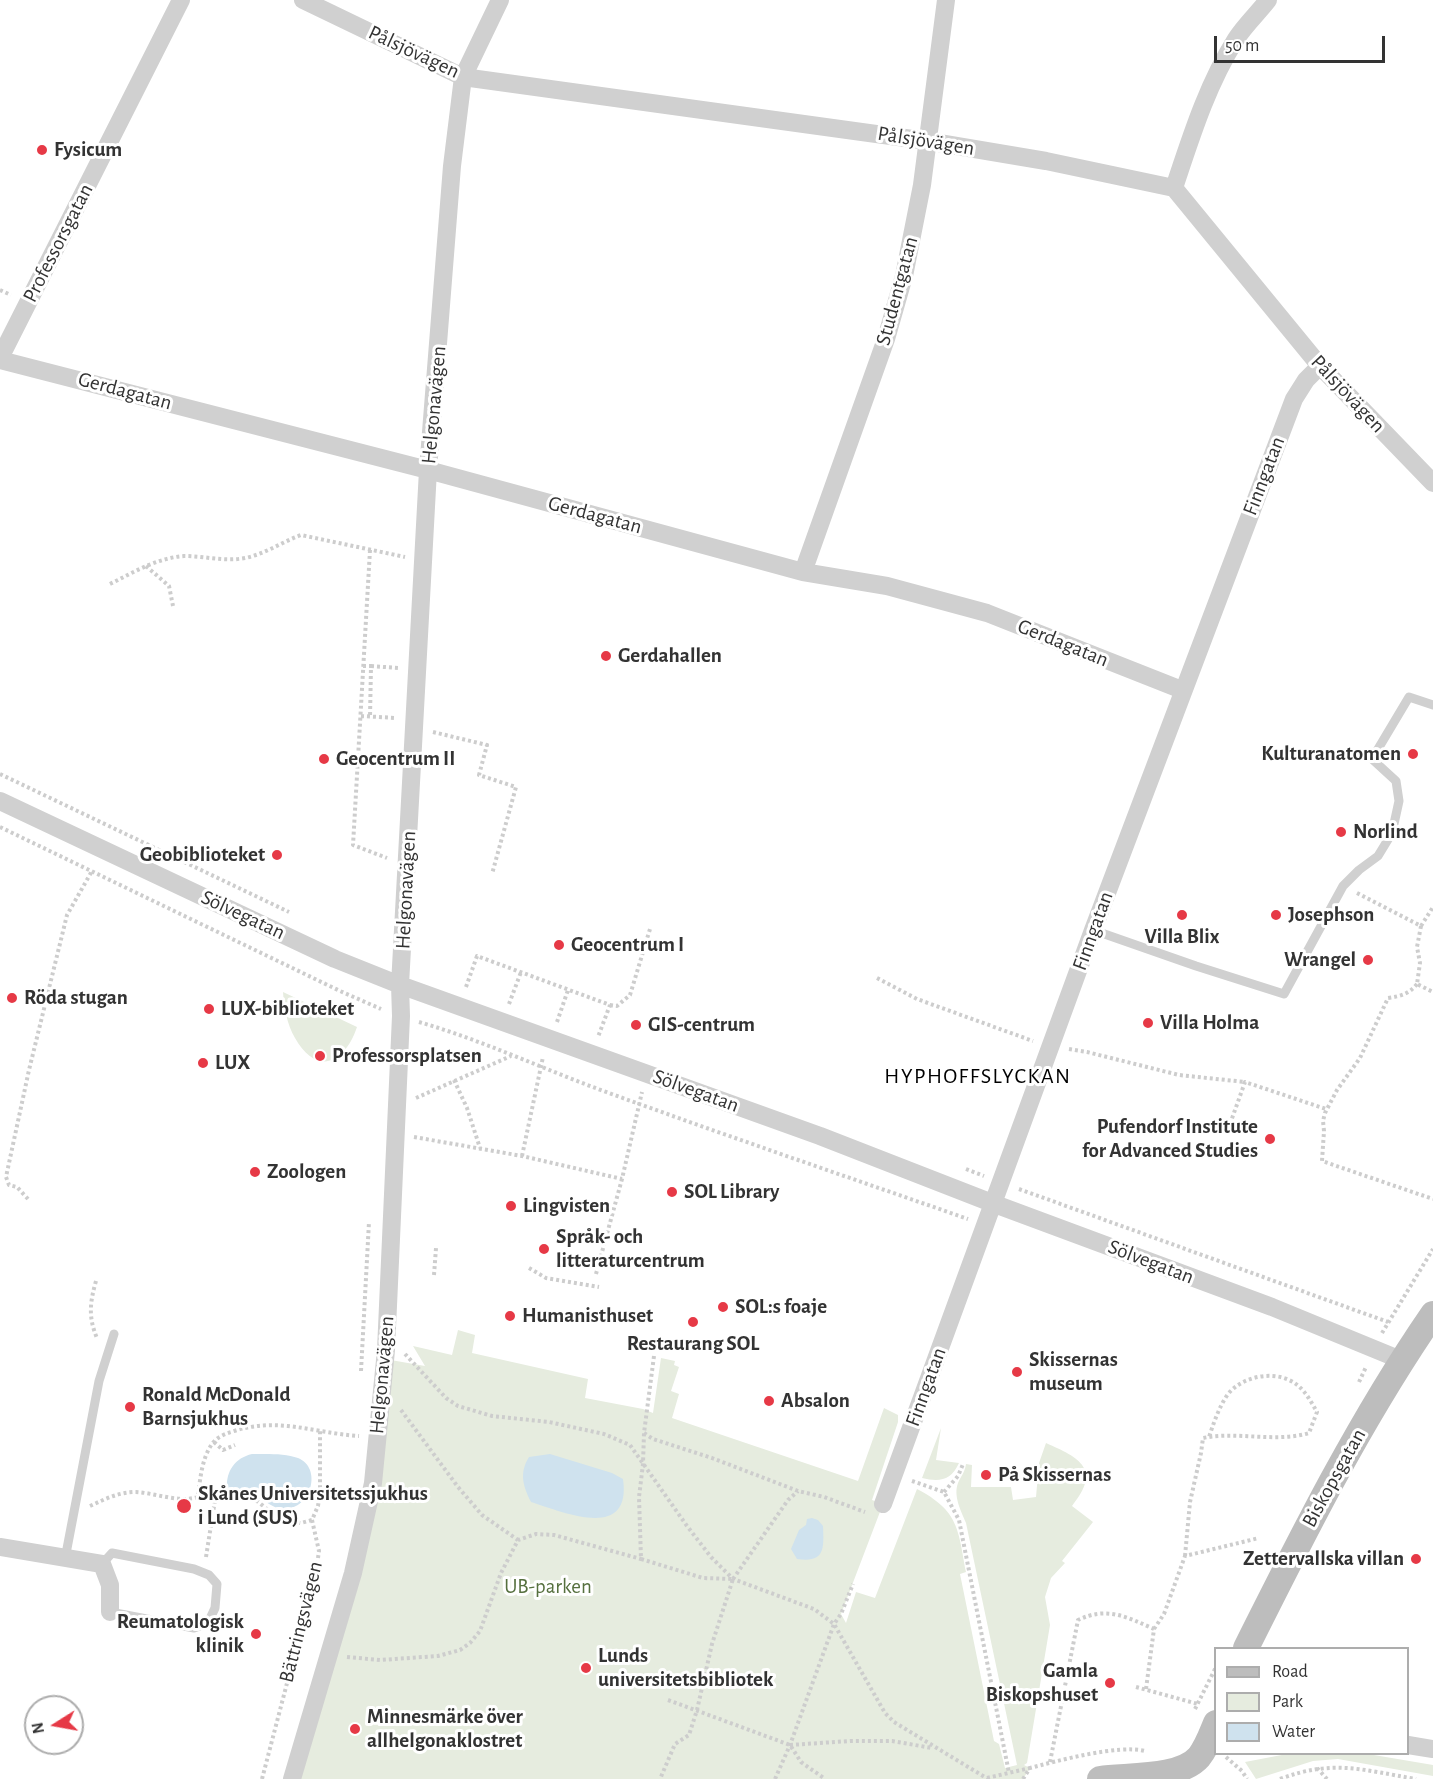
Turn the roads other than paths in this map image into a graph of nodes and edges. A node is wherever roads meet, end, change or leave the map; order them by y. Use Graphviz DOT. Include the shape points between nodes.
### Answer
graph roads {
  1 [pos="181,0"];
  2 [pos="303,0"];
  3 [pos="500,0"];
  4 [pos="946,0"];
  5 [pos="1268,0"];
  6 [pos="463,76"];
  7 [pos="927,141"];
  8 [pos="1174,188"];
  9 [pos="0,359"];
  10 [pos="1320,366"];
  11 [pos="428,470"];
  12 [pos="1433,483"];
  13 [pos="803,572"];
  14 [pos="1182,690"];
  15 [pos="1433,705"];
  16 [pos="0,801"];
  17 [pos="1093,930"];
  18 [pos="400,985"];
  19 [pos="992,1203"];
  20 [pos="1433,1314"];
  21 [pos="114,1334"];
  22 [pos="1401,1360"];
  23 [pos="883,1504"];
  24 [pos="0,1547"];
  25 [pos="65,1558"];
  26 [pos="102,1564"];
  27 [pos="110,1612"];
  28 [pos="1247,1647"];
  29 [pos="1204,1718"];
  30 [pos="1409,1745"];
  31 [pos="1433,1749"];
  32 [pos="292,1779"];
  33 [pos="1100,1779"];
  1 -- 9 [label="street, Professorsgatan"];
  2 -- 6 [label="street, Pålsjövägen"];
  3 -- 6 [label="street, Helgonavägen"];
  4 -- 7 [label="street, Studentgatan"];
  5 -- 8 [label="street" via="1236,38 1216,75 1199,111"];
  6 -- 7 [label="street, Pålsjövägen"];
  6 -- 11 [label="street, Helgonavägen"];
  7 -- 8 [label="street, Pålsjövägen"];
  7 -- 13 [label="street, Studentgatan" via="904,276 886,339"];
  8 -- 10 [label="street, Pålsjövägen"];
  9 -- 11 [label="street, Gerdagatan"];
  10 -- 12 [label="street, Pålsjövägen"];
  10 -- 14 [label="street, Finngatan" via="1294,399"];
  11 -- 13 [label="street, Gerdagatan"];
  11 -- 18 [label="street, Helgonavägen"];
  13 -- 14 [label="street, Gerdagatan" via="887,586 987,613"];
  14 -- 17 [label="street, Finngatan"];
  15 -- 17 [label="lane" via="1409,697 1371,759 1396,781 1399,801 1392,833 1378,856 1343,886 1284,994"];
  16 -- 18 [label="street, Sölvegatan" via="335,959"];
  17 -- 19 [label="street, Finngatan"];
  18 -- 19 [label="street, Sölvegatan" via="820,1136"];
  18 -- 32 [label="street, Helgonavägen" via="387,1333 382,1384 368,1437 373,1483"];
  19 -- 22 [label="street, Sölvegatan" via="1272,1307"];
  19 -- 23 [label="street, Finngatan"];
  20 -- 22 [label="street, Biskopsgatan"];
  21 -- 25 [label="lane" via="99,1381"];
  22 -- 28 [label="street, Biskopsgatan" via="1298,1545"];
  24 -- 25 [label="street"];
  25 -- 26 [label="street"];
  26 -- 27 [label="street" via="110,1585"];
  26 -- 27 [label="lane" via="112,1553 194,1569 209,1575 217,1584 215,1608 208,1623 194,1628"];
  29 -- 33 [label="street" via="1208,1744 1185,1767"];
  30 -- 31 [label="street"];
}
